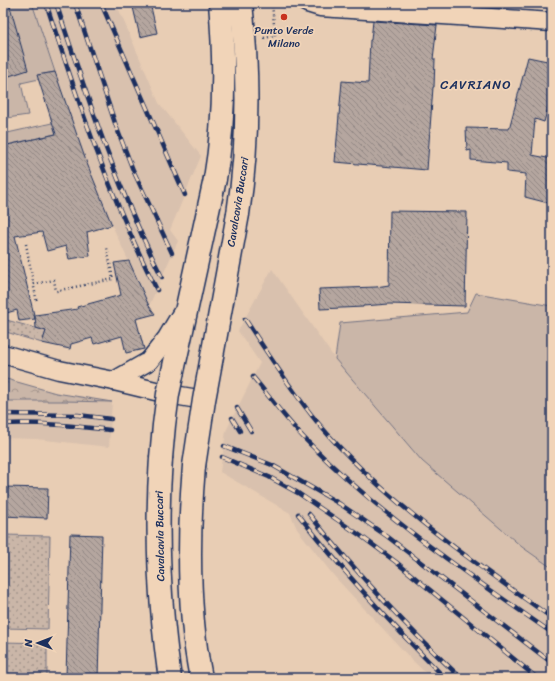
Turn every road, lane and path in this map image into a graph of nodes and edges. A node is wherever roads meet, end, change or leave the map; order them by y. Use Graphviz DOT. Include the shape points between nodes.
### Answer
graph roads {
  1 [pos="220,3"];
  2 [pos="241,3"];
  3 [pos="272,3"];
  4 [pos="307,3"];
  5 [pos="552,22"];
  6 [pos="262,38"];
  7 [pos="26,244"];
  8 [pos="107,248"];
  9 [pos="34,284"];
  10 [pos="190,299"];
  11 [pos="37,303"];
  12 [pos="3,354"];
  13 [pos="114,381"];
  14 [pos="168,394"];
  15 [pos="204,400"];
  16 [pos="170,678"];
  17 [pos="201,678"];
  1 -- 10 [label="street, Cavalcavia Buccari, bridge" via="223,99 219,157"];
  2 -- 15 [label="street, Cavalcavia Buccari, bridge" via="246,70 247,132 244,178"];
  3 -- 6 [label="path" via="275,36"];
  4 -- 5 [label="street" via="320,7"];
  7 -- 9 [label="path"];
  8 -- 9 [label="path" via="113,279 56,291 54,280"];
  9 -- 11 [label="path"];
  10 -- 13 [label="street, Cavalcavia Buccari, bridge" via="167,338 149,361"];
  10 -- 14 [label="street, Cavalcavia Buccari, bridge"];
  12 -- 13 [label="street" via="59,370"];
  13 -- 14 [label="street"];
  14 -- 15 [label="street"];
  14 -- 16 [label="street, Cavalcavia Buccari, bridge" via="158,516 159,567"];
  15 -- 17 [label="street, Cavalcavia Buccari, bridge" via="191,498 190,582 192,618"];
}
